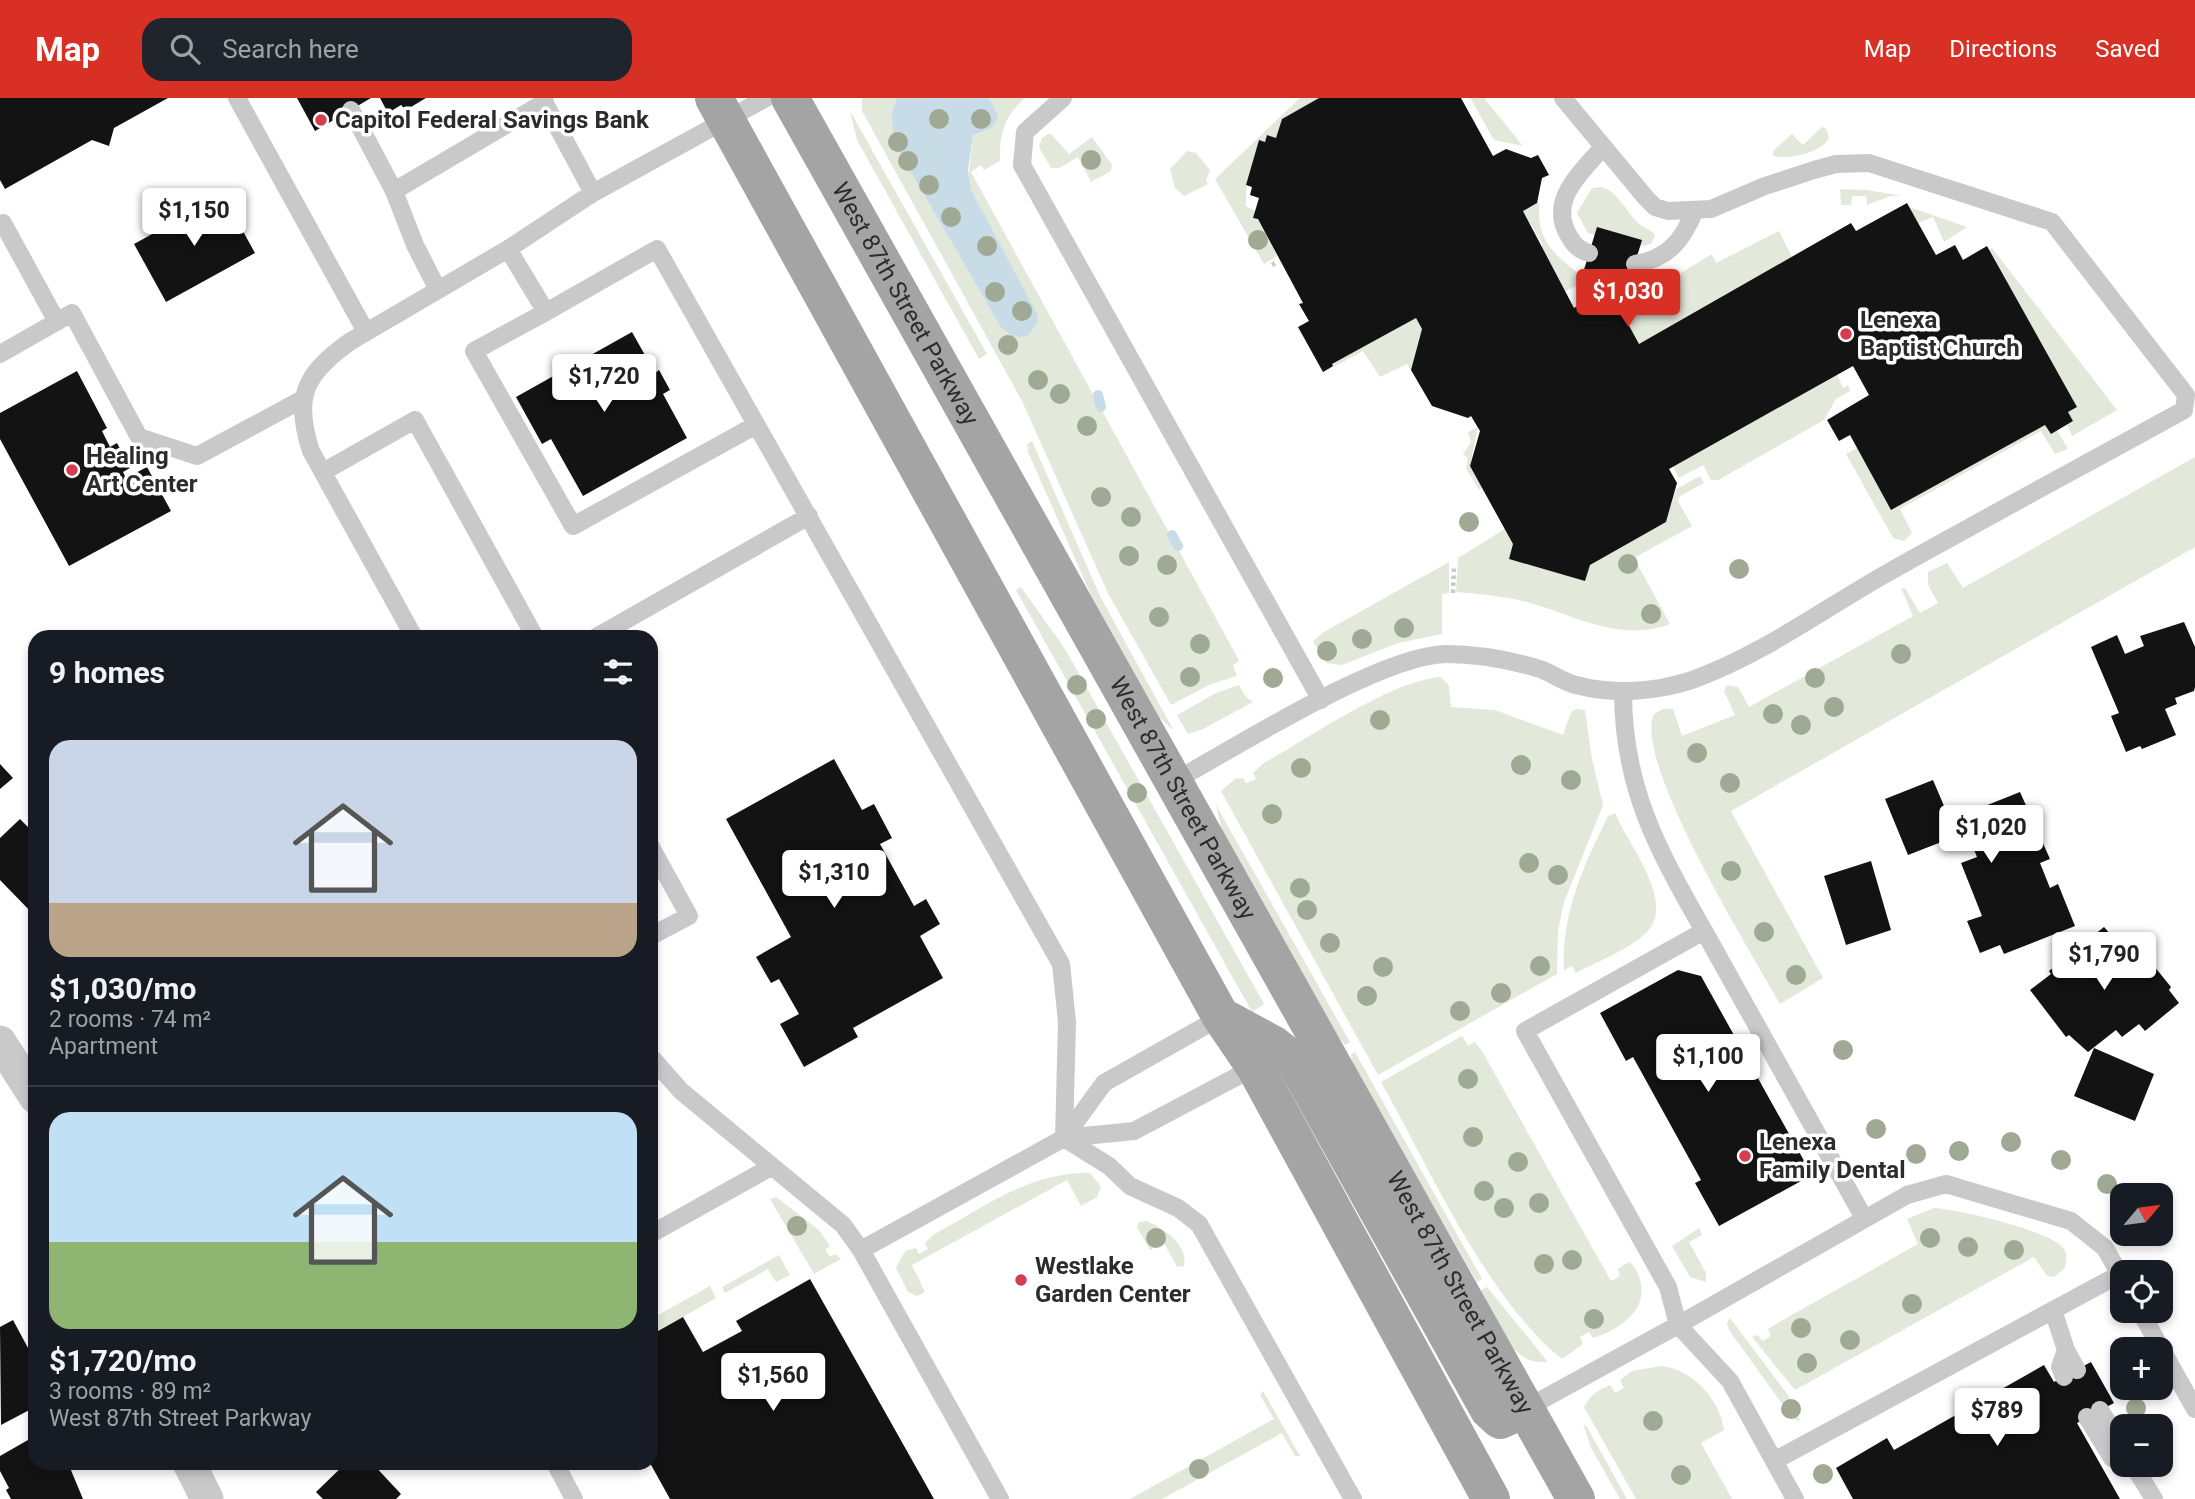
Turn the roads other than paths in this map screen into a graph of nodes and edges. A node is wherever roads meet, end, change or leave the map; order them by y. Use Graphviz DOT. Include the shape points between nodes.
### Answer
graph roads {
  1 [pos="237,98"];
  2 [pos="766,98"];
  3 [pos="790,98"];
  4 [pos="1063,98"];
  5 [pos="1563,98"];
  6 [pos="543,100"];
  7 [pos="720,109"];
  8 [pos="351,110"];
  9 [pos="1603,147"];
  10 [pos="394,191"];
  11 [pos="593,194"];
  12 [pos="1695,210"];
  13 [pos="3,223"];
  14 [pos="509,249"];
  15 [pos="1589,253"];
  16 [pos="1635,264"];
  17 [pos="438,290"];
  18 [pos="546,312"];
  19 [pos="57,322"];
  20 [pos="366,332"];
  21 [pos="0,354"];
  22 [pos="303,399"];
  23 [pos="756,425"];
  24 [pos="323,472"];
  25 [pos="809,516"];
  26 [pos="410,630"];
  27 [pos="531,630"];
  28 [pos="608,630"];
  29 [pos="1623,691"];
  30 [pos="1321,700"];
  31 [pos="1173,782"];
  32 [pos="658,860"];
  33 [pos="1704,931"];
  34 [pos="658,932"];
  35 [pos="1221,1017"];
  36 [pos="0,1042"];
  37 [pos="658,1064"];
  38 [pos="1255,1067"];
  39 [pos="28,1086"];
  40 [pos="1064,1138"];
  41 [pos="771,1167"];
  42 [pos="1864,1218"];
  43 [pos="658,1230"];
  44 [pos="862,1250"];
  45 [pos="2112,1260"];
  46 [pos="2110,1282"];
  47 [pos="2053,1310"];
  48 [pos="2147,1323"];
  49 [pos="1678,1325"];
  50 [pos="2071,1373"];
  51 [pos="1525,1409"];
  52 [pos="2195,1409"];
  53 [pos="2110,1432"];
  54 [pos="2110,1453"];
  55 [pos="1774,1461"];
  56 [pos="192,1470"];
  57 [pos="559,1470"];
  58 [pos="2139,1477"];
  59 [pos="207,1499"];
  60 [pos="574,1499"];
  61 [pos="1000,1499"];
  62 [pos="1353,1499"];
  63 [pos="1491,1499"];
  64 [pos="1576,1499"];
  65 [pos="1795,1499"];
  66 [pos="2154,1499"];
  1 -- 20 [label="lane"];
  2 -- 7 [label="lane"];
  3 -- 31 [label="main road, West 87th Street Parkway"];
  4 -- 30 [label="lane" via="1025,132 1022,165"];
  5 -- 9 [label="lane"];
  6 -- 10 [label="lane"];
  6 -- 11 [label="lane"];
  7 -- 11 [label="lane"];
  7 -- 35 [label="main road"];
  8 -- 10 [label="lane"];
  9 -- 12 [label="lane" via="1655,206 1668,211"];
  9 -- 15 [label="lane" via="1562,202 1566,231 1573,243"];
  10 -- 17 [label="lane"];
  11 -- 14 [label="lane"];
  12 -- 16 [label="lane" via="1678,245 1661,257"];
  12 -- 29 [label="lane" via="1712,209 1765,186 1836,164 1869,163 2052,222 2186,395 2185,410 1755,650 1692,680"];
  13 -- 19 [label="lane"];
  14 -- 17 [label="lane"];
  14 -- 18 [label="lane"];
  17 -- 20 [label="lane"];
  18 -- 23 [label="lane" via="657,249"];
  18 -- 23 [label="lane" via="474,351 573,526"];
  19 -- 21 [label="lane"];
  19 -- 22 [label="lane" via="72,313 139,437 197,456"];
  20 -- 22 [label="lane" via="328,357 313,374"];
  22 -- 24 [label="lane" via="302,423"];
  23 -- 25 [label="lane"];
  24 -- 26 [label="lane"];
  24 -- 27 [label="lane" via="415,420"];
  25 -- 28 [label="lane"];
  25 -- 40 [label="lane" via="1061,964 1067,1022"];
  29 -- 30 [label="lane" via="1574,685 1542,670 1505,661 1446,654 1394,667"];
  29 -- 33 [label="lane" via="1626,754 1636,795 1657,845"];
  30 -- 31 [label="lane"];
  31 -- 51 [label="main road, West 87th Street Parkway"];
  32 -- 34 [label="lane" via="689,916"];
  33 -- 42 [label="lane"];
  33 -- 49 [label="lane" via="1525,1031 1668,1287"];
  35 -- 38 [label="main road"];
  35 -- 40 [label="lane" via="1104,1083"];
  35 -- 51 [label="main road" via="1275,1045 1296,1063 1489,1410 1500,1420"];
  36 -- 39 [label="street"];
  37 -- 41 [label="lane" via="681,1091"];
  38 -- 40 [label="lane" via="1134,1131"];
  38 -- 63 [label="main road"];
  40 -- 44 [label="lane"];
  40 -- 62 [label="lane" via="1109,1166 1130,1186 1178,1208 1199,1224"];
  41 -- 43 [label="lane"];
  41 -- 44 [label="lane" via="843,1225"];
  42 -- 45 [label="lane" via="1907,1195 1946,1184 2071,1221 2105,1248"];
  42 -- 49 [label="lane"];
  44 -- 61 [label="lane"];
  46 -- 47 [label="lane"];
  47 -- 50 [label="lane"];
  47 -- 55 [label="lane"];
  48 -- 52 [label="lane"];
  49 -- 51 [label="lane"];
  49 -- 55 [label="lane" via="1730,1381"];
  51 -- 64 [label="main road, West 87th Street Parkway"];
  53 -- 54 [label="lane" via="2094,1414"];
  55 -- 65 [label="lane"];
  56 -- 59 [label="street"];
  57 -- 60 [label="lane"];
  58 -- 66 [label="lane"];
}
